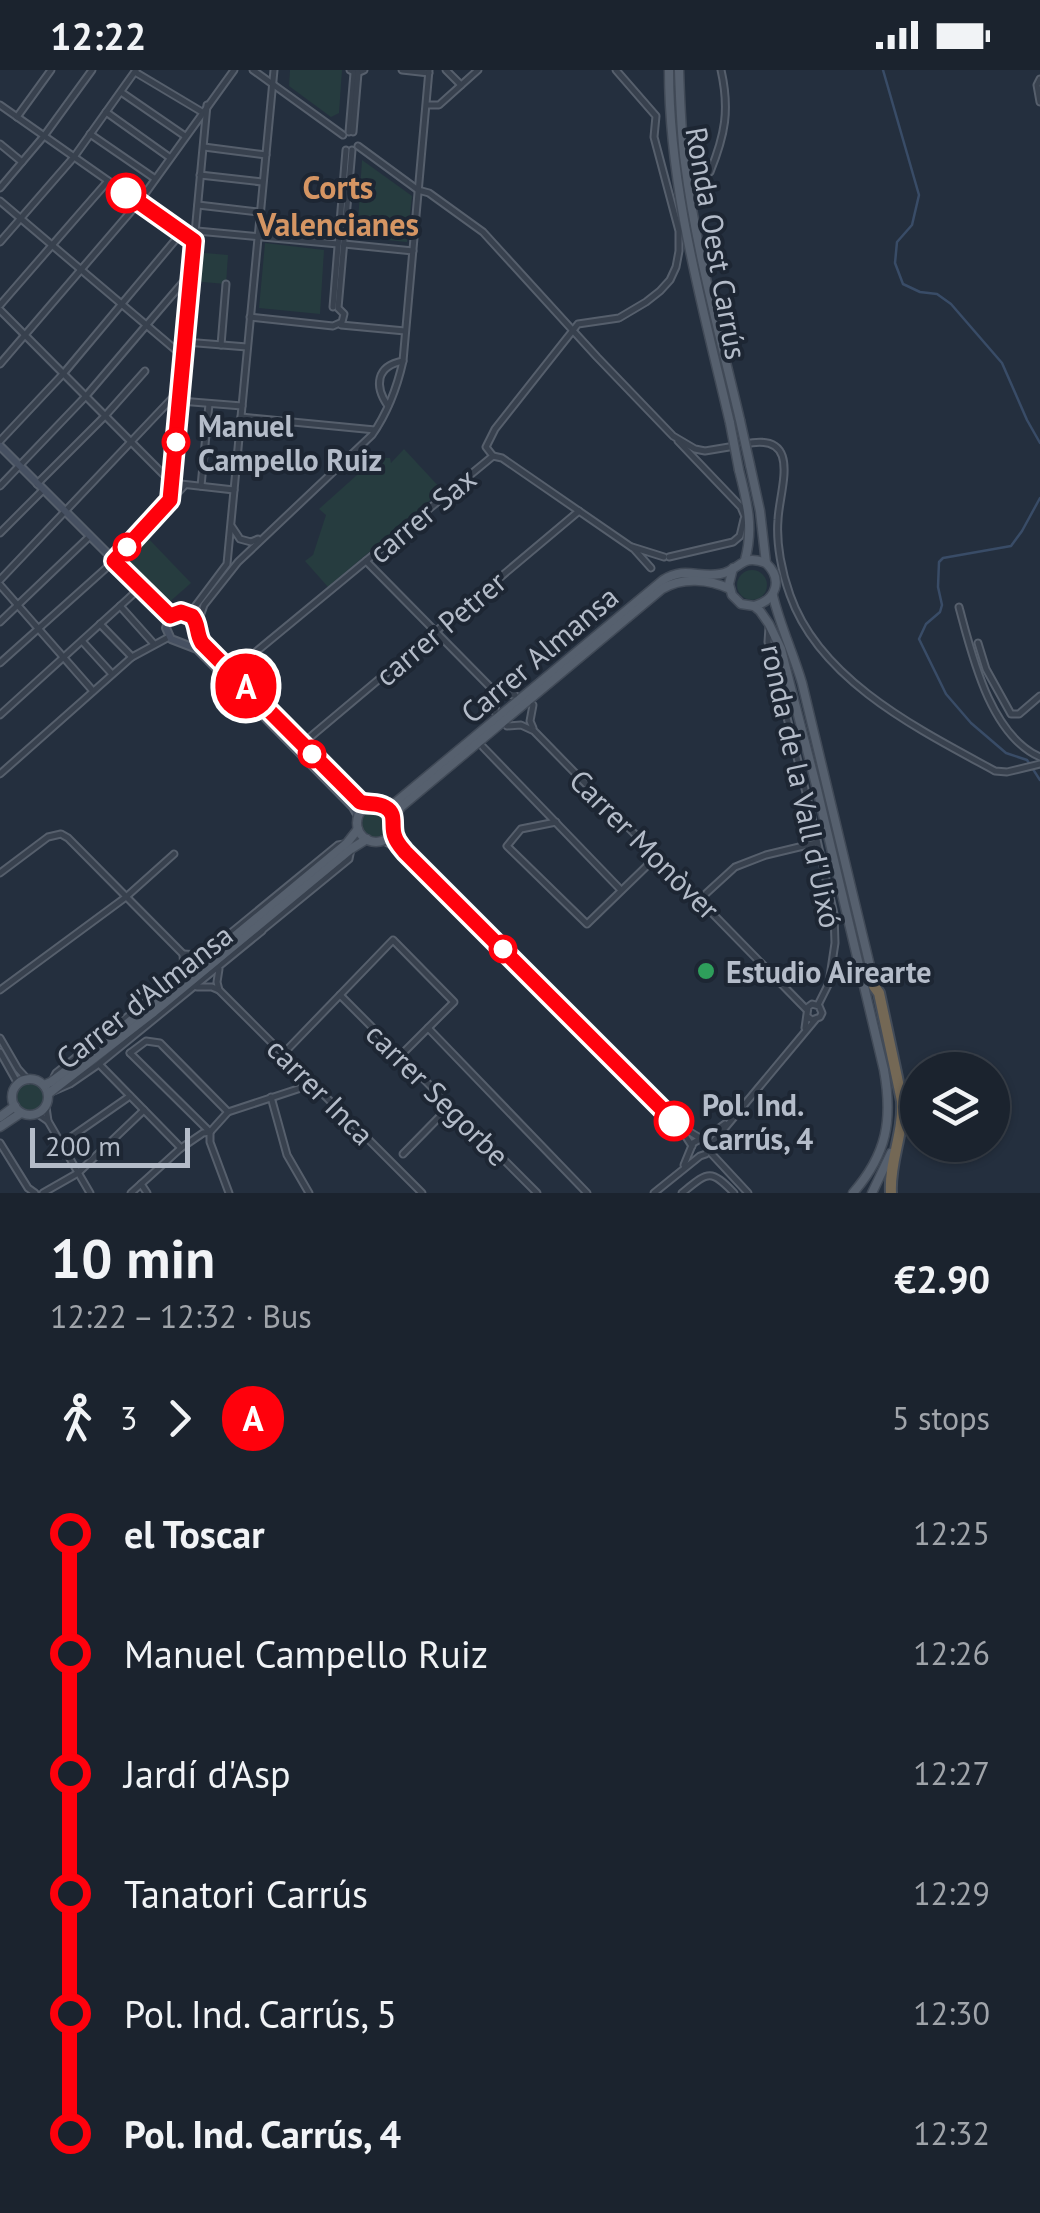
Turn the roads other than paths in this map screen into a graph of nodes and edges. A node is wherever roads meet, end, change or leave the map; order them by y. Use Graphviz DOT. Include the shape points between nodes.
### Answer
graph roads {
  1 [pos="51,70"];
  2 [pos="92,70"];
  3 [pos="234,70"];
  4 [pos="253,70"];
  5 [pos="274,70"];
  6 [pos="402,70"];
  7 [pos="446,70"];
  8 [pos="478,70"];
  9 [pos="616,70"];
  10 [pos="670,70"];
  11 [pos="679,70"];
  12 [pos="720,70"];
  13 [pos="135,71"];
  14 [pos="356,72"];
  15 [pos="429,72"];
  16 [pos="1040,79"];
  17 [pos="272,84"];
  18 [pos="461,86"];
  19 [pos="121,91"];
  20 [pos="1040,102"];
  21 [pos="427,104"];
  22 [pos="0,105"];
  23 [pos="106,112"];
  24 [pos="204,113"];
  25 [pos="17,117"];
  26 [pos="348,133"];
  27 [pos="90,134"];
  28 [pos="44,136"];
  29 [pos="185,136"];
  30 [pos="0,144"];
  31 [pos="203,147"];
  32 [pos="352,149"];
  33 [pos="657,150"];
  34 [pos="666,151"];
  35 [pos="266,155"];
  36 [pos="691,156"];
  37 [pos="74,157"];
  38 [pos="169,157"];
  39 [pos="22,162"];
  40 [pos="200,175"];
  41 [pos="154,178"];
  42 [pos="108,181"];
  43 [pos="263,182"];
  44 [pos="0,188"];
  45 [pos="418,190"];
  46 [pos="0,201"];
  47 [pos="138,202"];
  48 [pos="198,205"];
  49 [pos="260,212"];
  50 [pos="20,218"];
  51 [pos="196,230"];
  52 [pos="182,232"];
  53 [pos="258,236"];
  54 [pos="194,241"];
  55 [pos="0,242"];
  56 [pos="341,244"];
  57 [pos="52,245"];
  58 [pos="413,250"];
  59 [pos="81,270"];
  60 [pos="192,272"];
  61 [pos="226,284"];
  62 [pos="121,304"];
  63 [pos="0,308"];
  64 [pos="330,310"];
  65 [pos="250,317"];
  66 [pos="329,324"];
  67 [pos="338,325"];
  68 [pos="146,326"];
  69 [pos="406,331"];
  70 [pos="574,332"];
  71 [pos="25,335"];
  72 [pos="186,342"];
  73 [pos="221,345"];
  74 [pos="248,347"];
  75 [pos="184,358"];
  76 [pos="403,362"];
  77 [pos="0,364"];
  78 [pos="145,372"];
  79 [pos="63,374"];
  80 [pos="86,396"];
  81 [pos="176,399"];
  82 [pos="209,404"];
  83 [pos="242,406"];
  84 [pos="388,406"];
  85 [pos="105,416"];
  86 [pos="241,417"];
  87 [pos="735,422"];
  88 [pos="375,430"];
  89 [pos="672,436"];
  90 [pos="131,442"];
  91 [pos="0,444"];
  92 [pos="716,450"];
  93 [pos="493,456"];
  94 [pos="702,465"];
  95 [pos="20,466"];
  96 [pos="172,483"];
  97 [pos="185,484"];
  98 [pos="0,486"];
  99 [pos="201,486"];
  100 [pos="40,487"];
  101 [pos="234,490"];
  102 [pos="170,500"];
  103 [pos="65,511"];
  104 [pos="579,511"];
  105 [pos="746,518"];
  106 [pos="231,524"];
  107 [pos="0,533"];
  108 [pos="90,536"];
  109 [pos="262,538"];
  110 [pos="750,542"];
  111 [pos="629,546"];
  112 [pos="745,560"];
  113 [pos="114,561"];
  114 [pos="366,561"];
  115 [pos="766,562"];
  116 [pos="651,568"];
  117 [pos="733,568"];
  118 [pos="0,582"];
  119 [pos="141,587"];
  120 [pos="730,589"];
  121 [pos="773,596"];
  122 [pos="18,605"];
  123 [pos="120,606"];
  124 [pos="754,606"];
  125 [pos="960,606"];
  126 [pos="187,613"];
  127 [pos="170,616"];
  128 [pos="0,622"];
  129 [pos="100,624"];
  130 [pos="769,624"];
  131 [pos="38,629"];
  132 [pos="196,629"];
  133 [pos="436,632"];
  134 [pos="168,636"];
  135 [pos="82,641"];
  136 [pos="185,642"];
  137 [pos="978,642"];
  138 [pos="154,644"];
  139 [pos="132,657"];
  140 [pos="63,658"];
  141 [pos="0,663"];
  142 [pos="228,668"];
  143 [pos="112,674"];
  144 [pos="93,691"];
  145 [pos="497,694"];
  146 [pos="515,695"];
  147 [pos="1040,696"];
  148 [pos="533,705"];
  149 [pos="495,712"];
  150 [pos="0,716"];
  151 [pos="507,726"];
  152 [pos="534,731"];
  153 [pos="302,744"];
  154 [pos="482,747"];
  155 [pos="1040,761"];
  156 [pos="1,770"];
  157 [pos="369,805"];
  158 [pos="386,807"];
  159 [pos="358,816"];
  160 [pos="394,818"];
  161 [pos="556,822"];
  162 [pos="358,830"];
  163 [pos="392,831"];
  164 [pos="367,839"];
  165 [pos="382,840"];
  166 [pos="817,843"];
  167 [pos="349,846"];
  168 [pos="405,852"];
  169 [pos="174,854"];
  170 [pos="656,856"];
  171 [pos="0,872"];
  172 [pos="622,890"];
  173 [pos="126,897"];
  174 [pos="700,899"];
  175 [pos="252,924"];
  176 [pos="237,927"];
  177 [pos="262,931"];
  178 [pos="248,934"];
  179 [pos="183,954"];
  180 [pos="204,955"];
  181 [pos="220,967"];
  182 [pos="184,972"];
  183 [pos="874,986"];
  184 [pos="194,987"];
  185 [pos="0,990"];
  186 [pos="219,990"];
  187 [pos="340,995"];
  188 [pos="818,1005"];
  189 [pos="810,1013"];
  190 [pos="428,1028"];
  191 [pos="0,1038"];
  192 [pos="122,1045"];
  193 [pos="0,1052"];
  194 [pos="130,1053"];
  195 [pos="283,1054"];
  196 [pos="400,1056"];
  197 [pos="99,1064"];
  198 [pos="28,1080"];
  199 [pos="54,1080"];
  200 [pos="18,1084"];
  201 [pos="313,1084"];
  202 [pos="48,1090"];
  203 [pos="130,1096"];
  204 [pos="271,1098"];
  205 [pos="450,1106"];
  206 [pos="46,1107"];
  207 [pos="18,1110"];
  208 [pos="144,1110"];
  209 [pos="228,1112"];
  210 [pos="38,1114"];
  211 [pos="0,1117"];
  212 [pos="731,1119"];
  213 [pos="48,1122"];
  214 [pos="677,1124"];
  215 [pos="0,1127"];
  216 [pos="210,1132"];
  217 [pos="702,1139"];
  218 [pos="0,1142"];
  219 [pos="61,1144"];
  220 [pos="182,1148"];
  221 [pos="692,1148"];
  222 [pos="706,1152"];
  223 [pos="402,1154"];
  224 [pos="681,1170"];
  225 [pos="78,1173"];
  226 [pos="141,1184"];
  227 [pos="34,1193"];
  228 [pos="43,1193"];
  229 [pos="90,1193"];
  230 [pos="131,1193"];
  231 [pos="146,1193"];
  232 [pos="229,1193"];
  233 [pos="309,1193"];
  234 [pos="422,1193"];
  235 [pos="536,1193"];
  236 [pos="588,1193"];
  237 [pos="654,1193"];
  238 [pos="682,1193"];
  239 [pos="734,1193"];
  240 [pos="748,1193"];
  241 [pos="854,1193"];
  242 [pos="872,1193"];
  243 [pos="891,1193"];
  1 -- 25 [label="street"];
  2 -- 28 [label="street"];
  3 -- 24 [label="street"];
  4 -- 17 [label="street"];
  5 -- 17 [label="street"];
  6 -- 15 [label="street"];
  7 -- 18 [label="street"];
  8 -- 18 [label="street"];
  9 -- 33 [label="street" via="656,116"];
  10 -- 87 [label="main road, Ronda Oest Carrús" via="680,199"];
  11 -- 87 [label="main road, Ronda Oest Carrús" via="689,194"];
  12 -- 36 [label="street" via="727,111 710,172"];
  13 -- 19 [label="street"];
  13 -- 24 [label="street"];
  14 -- 26 [label="street"];
  15 -- 21 [label="street"];
  16 -- 20 [label="street"];
  17 -- 26 [label="street"];
  17 -- 35 [label="street"];
  18 -- 21 [label="street" via="439,105"];
  19 -- 23 [label="street"];
  19 -- 29 [label="street"];
  21 -- 45 [label="street"];
  22 -- 25 [label="street"];
  23 -- 27 [label="street"];
  23 -- 38 [label="street"];
  24 -- 29 [label="street"];
  24 -- 31 [label="street"];
  25 -- 28 [label="street"];
  26 -- 32 [label="street" via="341,143"];
  26 -- 32 [label="street" via="359,139"];
  27 -- 37 [label="street"];
  27 -- 41 [label="street"];
  28 -- 37 [label="street"];
  28 -- 39 [label="street"];
  29 -- 38 [label="street"];
  30 -- 39 [label="street"];
  31 -- 35 [label="street"];
  31 -- 40 [label="street"];
  32 -- 45 [label="street"];
  32 -- 56 [label="street"];
  33 -- 34 [label="street"];
  33 -- 70 [label="street" via="679,231 670,280 618,318 578,324"];
  35 -- 43 [label="street"];
  37 -- 42 [label="street"];
  37 -- 50 [label="street"];
  38 -- 41 [label="street"];
  39 -- 44 [label="street"];
  40 -- 43 [label="street"];
  40 -- 48 [label="street"];
  41 -- 47 [label="street"];
  42 -- 47 [label="street"];
  42 -- 57 [label="street"];
  43 -- 49 [label="street"];
  45 -- 58 [label="street"];
  45 -- 70 [label="street" via="483,232"];
  46 -- 50 [label="street"];
  47 -- 52 [label="street"];
  47 -- 59 [label="street"];
  48 -- 49 [label="street"];
  48 -- 51 [label="street"];
  49 -- 53 [label="street"];
  50 -- 55 [label="street"];
  50 -- 57 [label="street"];
  51 -- 53 [label="street"];
  51 -- 54 [label="street"];
  52 -- 54 [label="street"];
  52 -- 62 [label="street"];
  53 -- 56 [label="street"];
  53 -- 65 [label="street"];
  54 -- 60 [label="street"];
  56 -- 58 [label="street"];
  56 -- 64 [label="street"];
  57 -- 59 [label="street"];
  57 -- 63 [label="street"];
  58 -- 69 [label="street"];
  59 -- 62 [label="street"];
  59 -- 71 [label="street"];
  60 -- 68 [label="street"];
  60 -- 72 [label="street"];
  61 -- 73 [label="street"];
  62 -- 68 [label="street"];
  62 -- 79 [label="street"];
  63 -- 71 [label="street"];
  64 -- 66 [label="street"];
  64 -- 67 [label="street" via="343,312"];
  65 -- 66 [label="street"];
  65 -- 74 [label="street"];
  66 -- 67 [label="street"];
  67 -- 69 [label="street"];
  68 -- 75 [label="street"];
  68 -- 80 [label="street"];
  69 -- 76 [label="street"];
  70 -- 89 [label="street"];
  70 -- 93 [label="street, carrer Sax" via="495,429 486,448"];
  71 -- 77 [label="street"];
  71 -- 79 [label="street"];
  72 -- 73 [label="street"];
  72 -- 75 [label="street"];
  73 -- 74 [label="street"];
  74 -- 83 [label="street"];
  75 -- 81 [label="street"];
  76 -- 84 [label="street"];
  76 -- 84 [label="street" via="385,368 380,379"];
  78 -- 85 [label="street"];
  79 -- 80 [label="street"];
  79 -- 91 [label="street"];
  80 -- 85 [label="street"];
  80 -- 95 [label="street"];
  81 -- 82 [label="street"];
  81 -- 90 [label="street"];
  81 -- 96 [label="street"];
  82 -- 83 [label="street"];
  82 -- 99 [label="street"];
  83 -- 86 [label="street"];
  84 -- 88 [label="street"];
  85 -- 90 [label="street"];
  85 -- 100 [label="street"];
  86 -- 88 [label="street"];
  86 -- 101 [label="street"];
  87 -- 110 [label="main road, bridge"];
  87 -- 115 [label="main road, bridge" via="750,464"];
  88 -- 109 [label="street"];
  89 -- 92 [label="street" via="696,449"];
  89 -- 94 [label="street"];
  90 -- 96 [label="street"];
  90 -- 103 [label="street"];
  91 -- 95 [label="main road"];
  92 -- 94 [label="street"];
  92 -- 155 [label="street" via="754,442 779,450 785,581 800,622 844,672 897,717 995,772"];
  93 -- 104 [label="street"];
  93 -- 114 [label="street, carrer Sax"];
  94 -- 105 [label="street"];
  95 -- 98 [label="street"];
  95 -- 100 [label="main road"];
  96 -- 97 [label="street"];
  96 -- 102 [label="street"];
  97 -- 99 [label="street"];
  97 -- 102 [label="street"];
  99 -- 101 [label="street"];
  100 -- 103 [label="main road"];
  100 -- 107 [label="street"];
  101 -- 106 [label="street"];
  102 -- 113 [label="street"];
  103 -- 108 [label="main road"];
  103 -- 118 [label="street"];
  104 -- 111 [label="street"];
  104 -- 133 [label="street, carrer Petrer"];
  105 -- 110 [label="main road"];
  105 -- 111 [label="street" via="733,542 667,557"];
  106 -- 109 [label="street" via="240,539"];
  106 -- 126 [label="street" via="227,564"];
  108 -- 113 [label="main road"];
  108 -- 122 [label="street"];
  109 -- 132 [label="street" via="211,596"];
  110 -- 112 [label="main road"];
  111 -- 116 [label="street"];
  112 -- 115 [label="main road"];
  112 -- 117 [label="main road"];
  113 -- 119 [label="main road"];
  113 -- 131 [label="street"];
  114 -- 133 [label="street"];
  114 -- 142 [label="street, carrer Sax" via="238,667"];
  115 -- 121 [label="main road" via="775,574"];
  117 -- 120 [label="main road"];
  117 -- 158 [label="main road, Carrer Almansa" via="663,580"];
  118 -- 122 [label="street"];
  119 -- 123 [label="street"];
  119 -- 127 [label="main road"];
  120 -- 124 [label="main road" via="736,600"];
  120 -- 160 [label="main road, Carrer Almansa" via="677,582"];
  121 -- 124 [label="main road"];
  121 -- 183 [label="main road" via="802,683"];
  122 -- 128 [label="street"];
  122 -- 131 [label="street"];
  123 -- 129 [label="street"];
  123 -- 138 [label="street"];
  124 -- 130 [label="main road"];
  125 -- 155 [label="street" via="990,701"];
  126 -- 127 [label="main road"];
  126 -- 132 [label="main road"];
  127 -- 134 [label="main road"];
  129 -- 135 [label="street"];
  129 -- 139 [label="street"];
  130 -- 166 [label="street, ronda de la Vall d'Uixó"];
  130 -- 241 [label="main road" via="818,788 884,1070 887,1129"];
  131 -- 140 [label="street"];
  131 -- 141 [label="street"];
  132 -- 136 [label="main road"];
  132 -- 142 [label="main road"];
  133 -- 145 [label="street"];
  133 -- 153 [label="street, carrer Petrer"];
  134 -- 136 [label="main road"];
  134 -- 138 [label="street"];
  135 -- 140 [label="street"];
  135 -- 143 [label="street"];
  136 -- 159 [label="main road"];
  137 -- 147 [label="street" via="1011,714"];
  138 -- 139 [label="street"];
  139 -- 143 [label="street"];
  140 -- 144 [label="street"];
  140 -- 150 [label="street"];
  142 -- 153 [label="main road"];
  143 -- 144 [label="street"];
  144 -- 156 [label="street"];
  145 -- 146 [label="street"];
  145 -- 149 [label="street"];
  148 -- 152 [label="street"];
  151 -- 152 [label="street"];
  152 -- 170 [label="street, Carrer Monòver"];
  153 -- 157 [label="main road"];
  154 -- 161 [label="street"];
  157 -- 158 [label="main road"];
  157 -- 159 [label="main road"];
  158 -- 160 [label="main road"];
  159 -- 162 [label="main road"];
  160 -- 163 [label="main road"];
  161 -- 172 [label="street"];
  161 -- 172 [label="street" via="521,828 507,846 587,924"];
  162 -- 164 [label="main road"];
  162 -- 167 [label="main road"];
  163 -- 165 [label="main road"];
  163 -- 168 [label="street"];
  164 -- 165 [label="main road"];
  164 -- 167 [label="main road, Carrer d'Almansa"];
  165 -- 168 [label="street"];
  166 -- 174 [label="street" via="735,868"];
  166 -- 188 [label="street, ronda de la Vall d'Uixó" via="835,943"];
  167 -- 175 [label="main road"];
  167 -- 176 [label="street, Carrer d'Almansa" via="338,845"];
  167 -- 177 [label="street, Carrer d'Almansa" via="349,859"];
  167 -- 178 [label="main road, Carrer d'Almansa"];
  168 -- 214 [label="street"];
  169 -- 173 [label="street"];
  170 -- 172 [label="street"];
  170 -- 174 [label="street, Carrer Monòver"];
  171 -- 173 [label="street" via="61,834"];
  173 -- 179 [label="street"];
  173 -- 185 [label="street"];
  174 -- 189 [label="street, Carrer Monòver"];
  175 -- 176 [label="street, Carrer d'Almansa"];
  175 -- 199 [label="main road"];
  176 -- 180 [label="street, Carrer d'Almansa"];
  177 -- 178 [label="street, Carrer d'Almansa"];
  177 -- 181 [label="street, Carrer d'Almansa"];
  178 -- 202 [label="main road, Carrer d'Almansa"];
  179 -- 180 [label="street"];
  179 -- 182 [label="street"];
  180 -- 182 [label="street, Carrer d'Almansa"];
  181 -- 184 [label="street, Carrer d'Almansa"];
  181 -- 186 [label="street"];
  182 -- 199 [label="street, Carrer d'Almansa"];
  183 -- 242 [label="main road" via="900,1102 897,1136"];
  183 -- 243 [label="highway" via="904,1117"];
  184 -- 186 [label="street"];
  184 -- 192 [label="street, Carrer d'Almansa"];
  186 -- 195 [label="street, carrer Inca"];
  187 -- 190 [label="street" via="393,940 454,1002"];
  187 -- 195 [label="street"];
  187 -- 196 [label="street, carrer Segorbe"];
  188 -- 189 [label="street"];
  188 -- 189 [label="street, ronda de la Vall d'Uixó" via="822,1013"];
  189 -- 212 [label="street" via="790,1051"];
  190 -- 196 [label="street"];
  190 -- 236 [label="street"];
  191 -- 198 [label="street"];
  192 -- 194 [label="street"];
  192 -- 197 [label="street, Carrer d'Almansa"];
  193 -- 200 [label="street"];
  194 -- 209 [label="street, Carrer d'Almansa" via="146,1041 160,1042"];
  194 -- 216 [label="street"];
  195 -- 201 [label="street, carrer Inca"];
  196 -- 205 [label="street, carrer Segorbe"];
  197 -- 202 [label="street, Carrer d'Almansa" via="58,1091"];
  197 -- 203 [label="street"];
  198 -- 200 [label="main road"];
  198 -- 202 [label="main road"];
  199 -- 202 [label="main road"];
  200 -- 207 [label="main road" via="12,1096"];
  201 -- 204 [label="street"];
  201 -- 234 [label="street, carrer Inca"];
  202 -- 206 [label="main road"];
  203 -- 208 [label="street"];
  203 -- 219 [label="street"];
  204 -- 209 [label="street"];
  204 -- 233 [label="street" via="287,1155"];
  205 -- 223 [label="street"];
  205 -- 235 [label="street, carrer Segorbe"];
  206 -- 210 [label="main road"];
  206 -- 213 [label="street"];
  207 -- 210 [label="main road"];
  207 -- 211 [label="main road"];
  207 -- 215 [label="main road"];
  208 -- 220 [label="street"];
  208 -- 225 [label="street"];
  209 -- 216 [label="street"];
  210 -- 213 [label="street"];
  212 -- 217 [label="street"];
  212 -- 222 [label="street"];
  213 -- 219 [label="street"];
  214 -- 217 [label="street"];
  214 -- 221 [label="street"];
  216 -- 220 [label="street"];
  216 -- 232 [label="street"];
  217 -- 221 [label="street"];
  217 -- 222 [label="street"];
  218 -- 227 [label="street"];
  219 -- 225 [label="street"];
  220 -- 226 [label="street"];
  221 -- 222 [label="street"];
  221 -- 224 [label="street"];
  222 -- 224 [label="street"];
  222 -- 240 [label="street"];
  224 -- 237 [label="street"];
  225 -- 228 [label="street"];
  225 -- 229 [label="street"];
  226 -- 230 [label="street"];
  226 -- 231 [label="street"];
  238 -- 239 [label="street" via="712,1174"];
}
